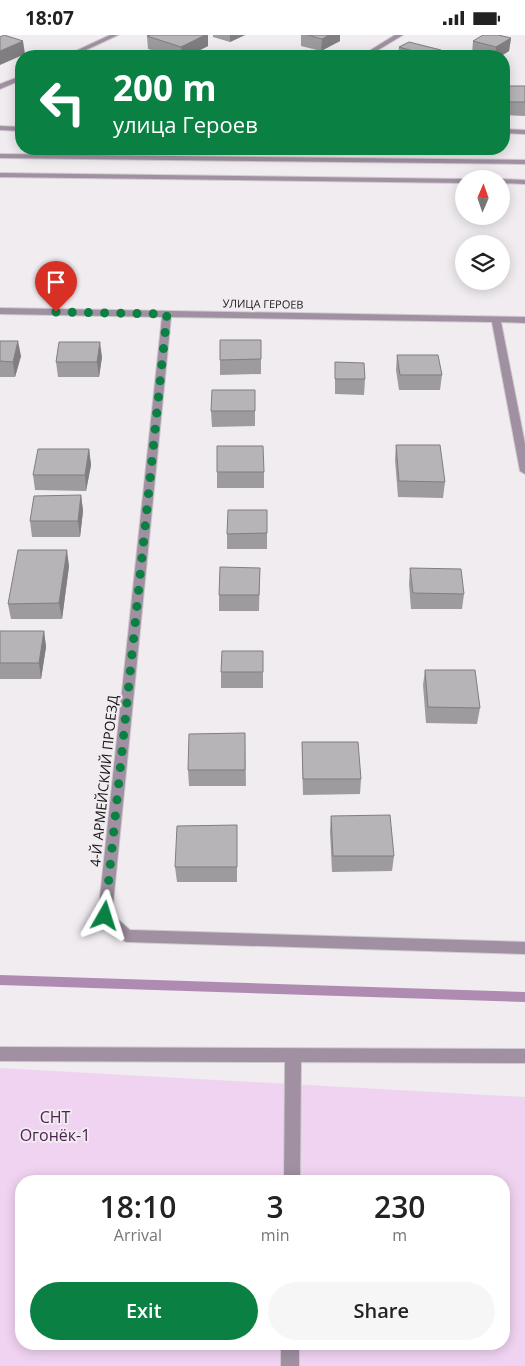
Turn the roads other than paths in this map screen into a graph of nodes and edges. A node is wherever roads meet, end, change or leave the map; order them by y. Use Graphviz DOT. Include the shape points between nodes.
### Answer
graph roads {
  1 [pos="115,35"];
  2 [pos="400,35"];
  3 [pos="81,50"];
  4 [pos="374,50"];
  5 [pos="15,81"];
  6 [pos="0,87"];
  7 [pos="0,129"];
  8 [pos="15,129"];
  9 [pos="510,131"];
  10 [pos="525,132"];
  11 [pos="0,156"];
  12 [pos="525,162"];
  13 [pos="0,175"];
  14 [pos="455,181"];
  15 [pos="510,181"];
  16 [pos="525,182"];
  17 [pos="0,311"];
  18 [pos="167,314"];
  19 [pos="496,320"];
  20 [pos="525,320"];
  21 [pos="525,471"];
  22 [pos="525,948"];
  23 [pos="0,1053"];
  24 [pos="293,1054"];
  25 [pos="525,1056"];
  26 [pos="292,1175"];
  27 [pos="290,1350"];
  28 [pos="290,1366"];
  1 -- 3 [label="street"];
  2 -- 4 [label="street"];
  5 -- 6 [label="street"];
  7 -- 8 [label="street"];
  9 -- 10 [label="street"];
  11 -- 12 [label="street"];
  13 -- 14 [label="street"];
  15 -- 16 [label="street"];
  17 -- 18 [label="street, УЛИЦА ГЕРОЕВ"];
  18 -- 19 [label="street, УЛИЦА ГЕРОЕВ"];
  18 -- 22 [label="street, 4-Й АРМЕЙСКИЙ ПРОЕЗД" via="105,916 127,936"];
  19 -- 20 [label="street, УЛИЦА ГЕРОЕВ"];
  19 -- 21 [label="street"];
  23 -- 24 [label="street"];
  24 -- 25 [label="street"];
  24 -- 26 [label="street"];
  27 -- 28 [label="street"];
}
